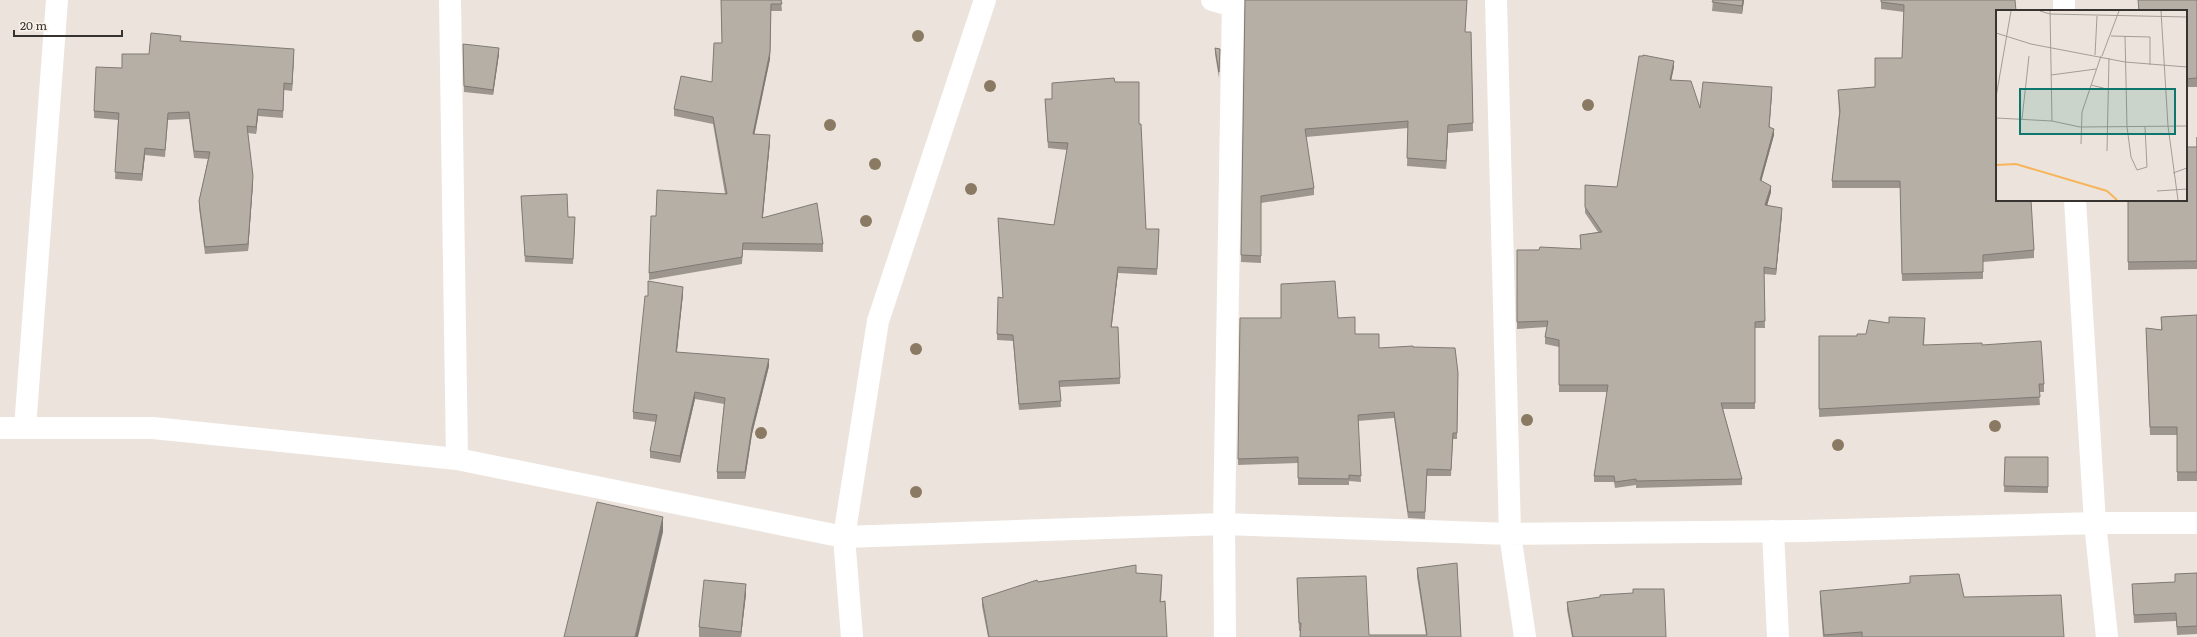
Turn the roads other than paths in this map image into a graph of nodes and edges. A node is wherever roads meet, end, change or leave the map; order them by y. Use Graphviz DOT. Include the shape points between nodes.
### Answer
graph roads {
  1 [pos="57,0"];
  2 [pos="450,0"];
  3 [pos="985,0"];
  4 [pos="1212,0"];
  5 [pos="1496,0"];
  6 [pos="1233,3"];
  7 [pos="2075,201"];
  8 [pos="0,428"];
  9 [pos="25,428"];
  10 [pos="457,459"];
  11 [pos="2094,523"];
  12 [pos="2197,523"];
  13 [pos="1224,524"];
  14 [pos="1773,531"];
  15 [pos="1510,534"];
  16 [pos="844,537"];
  17 [pos="852,637"];
  18 [pos="1225,637"];
  19 [pos="1525,637"];
  20 [pos="1778,637"];
  21 [pos="2108,637"];
  1 -- 9 [label="street"];
  2 -- 10 [label="street"];
  3 -- 16 [label="street" via="878,321"];
  4 -- 6 [label="street"];
  5 -- 15 [label="street"];
  6 -- 13 [label="street"];
  7 -- 11 [label="street"];
  8 -- 9 [label="street"];
  9 -- 10 [label="street" via="154,428"];
  10 -- 16 [label="street"];
  11 -- 12 [label="street"];
  11 -- 14 [label="street"];
  11 -- 21 [label="street"];
  13 -- 15 [label="street"];
  13 -- 16 [label="street"];
  13 -- 18 [label="street"];
  14 -- 15 [label="street"];
  14 -- 20 [label="street"];
  15 -- 19 [label="street"];
  16 -- 17 [label="street"];
}
